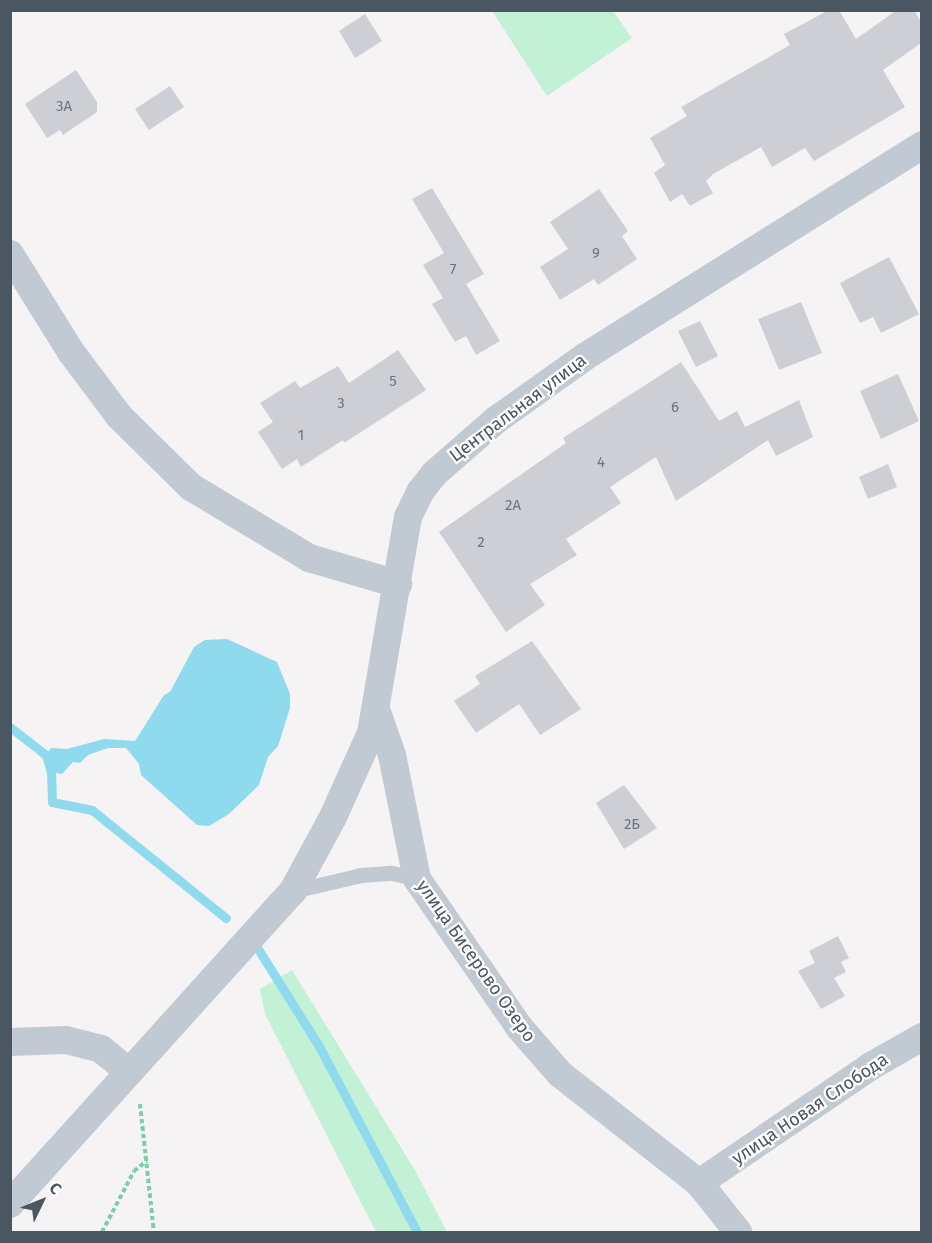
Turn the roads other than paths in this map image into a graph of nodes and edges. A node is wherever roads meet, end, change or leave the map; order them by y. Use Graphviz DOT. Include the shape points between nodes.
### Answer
graph roads {
  1 [pos="921,145"];
  2 [pos="10,254"];
  3 [pos="398,584"];
  4 [pos="377,712"];
  5 [pos="417,879"];
  6 [pos="293,891"];
  7 [pos="921,1037"];
  8 [pos="10,1041"];
  9 [pos="129,1072"];
  10 [pos="699,1184"];
  11 [pos="10,1204"];
  12 [pos="738,1233"];
  1 -- 3 [label="street, Центральная улица" via="586,356 459,449 420,492 408,517"];
  2 -- 3 [label="street" via="71,352 119,416 190,487 309,558"];
  3 -- 4 [label="street, Центральная улица"];
  4 -- 5 [label="street, улица Бисерово Озеро" via="392,755"];
  4 -- 6 [label="street, Центральная улица" via="333,817"];
  5 -- 6 [label="lane" via="392,873 361,875"];
  5 -- 10 [label="street, улица Бисерово Озеро" via="519,1027 560,1074"];
  6 -- 9 [label="street, Центральная улица"];
  7 -- 10 [label="street, улица Новая Слобода" via="871,1066"];
  8 -- 9 [label="street" via="66,1040 101,1049"];
  9 -- 11 [label="street, Центральная улица"];
  10 -- 12 [label="street, улица Бисерово Озеро"];
}
